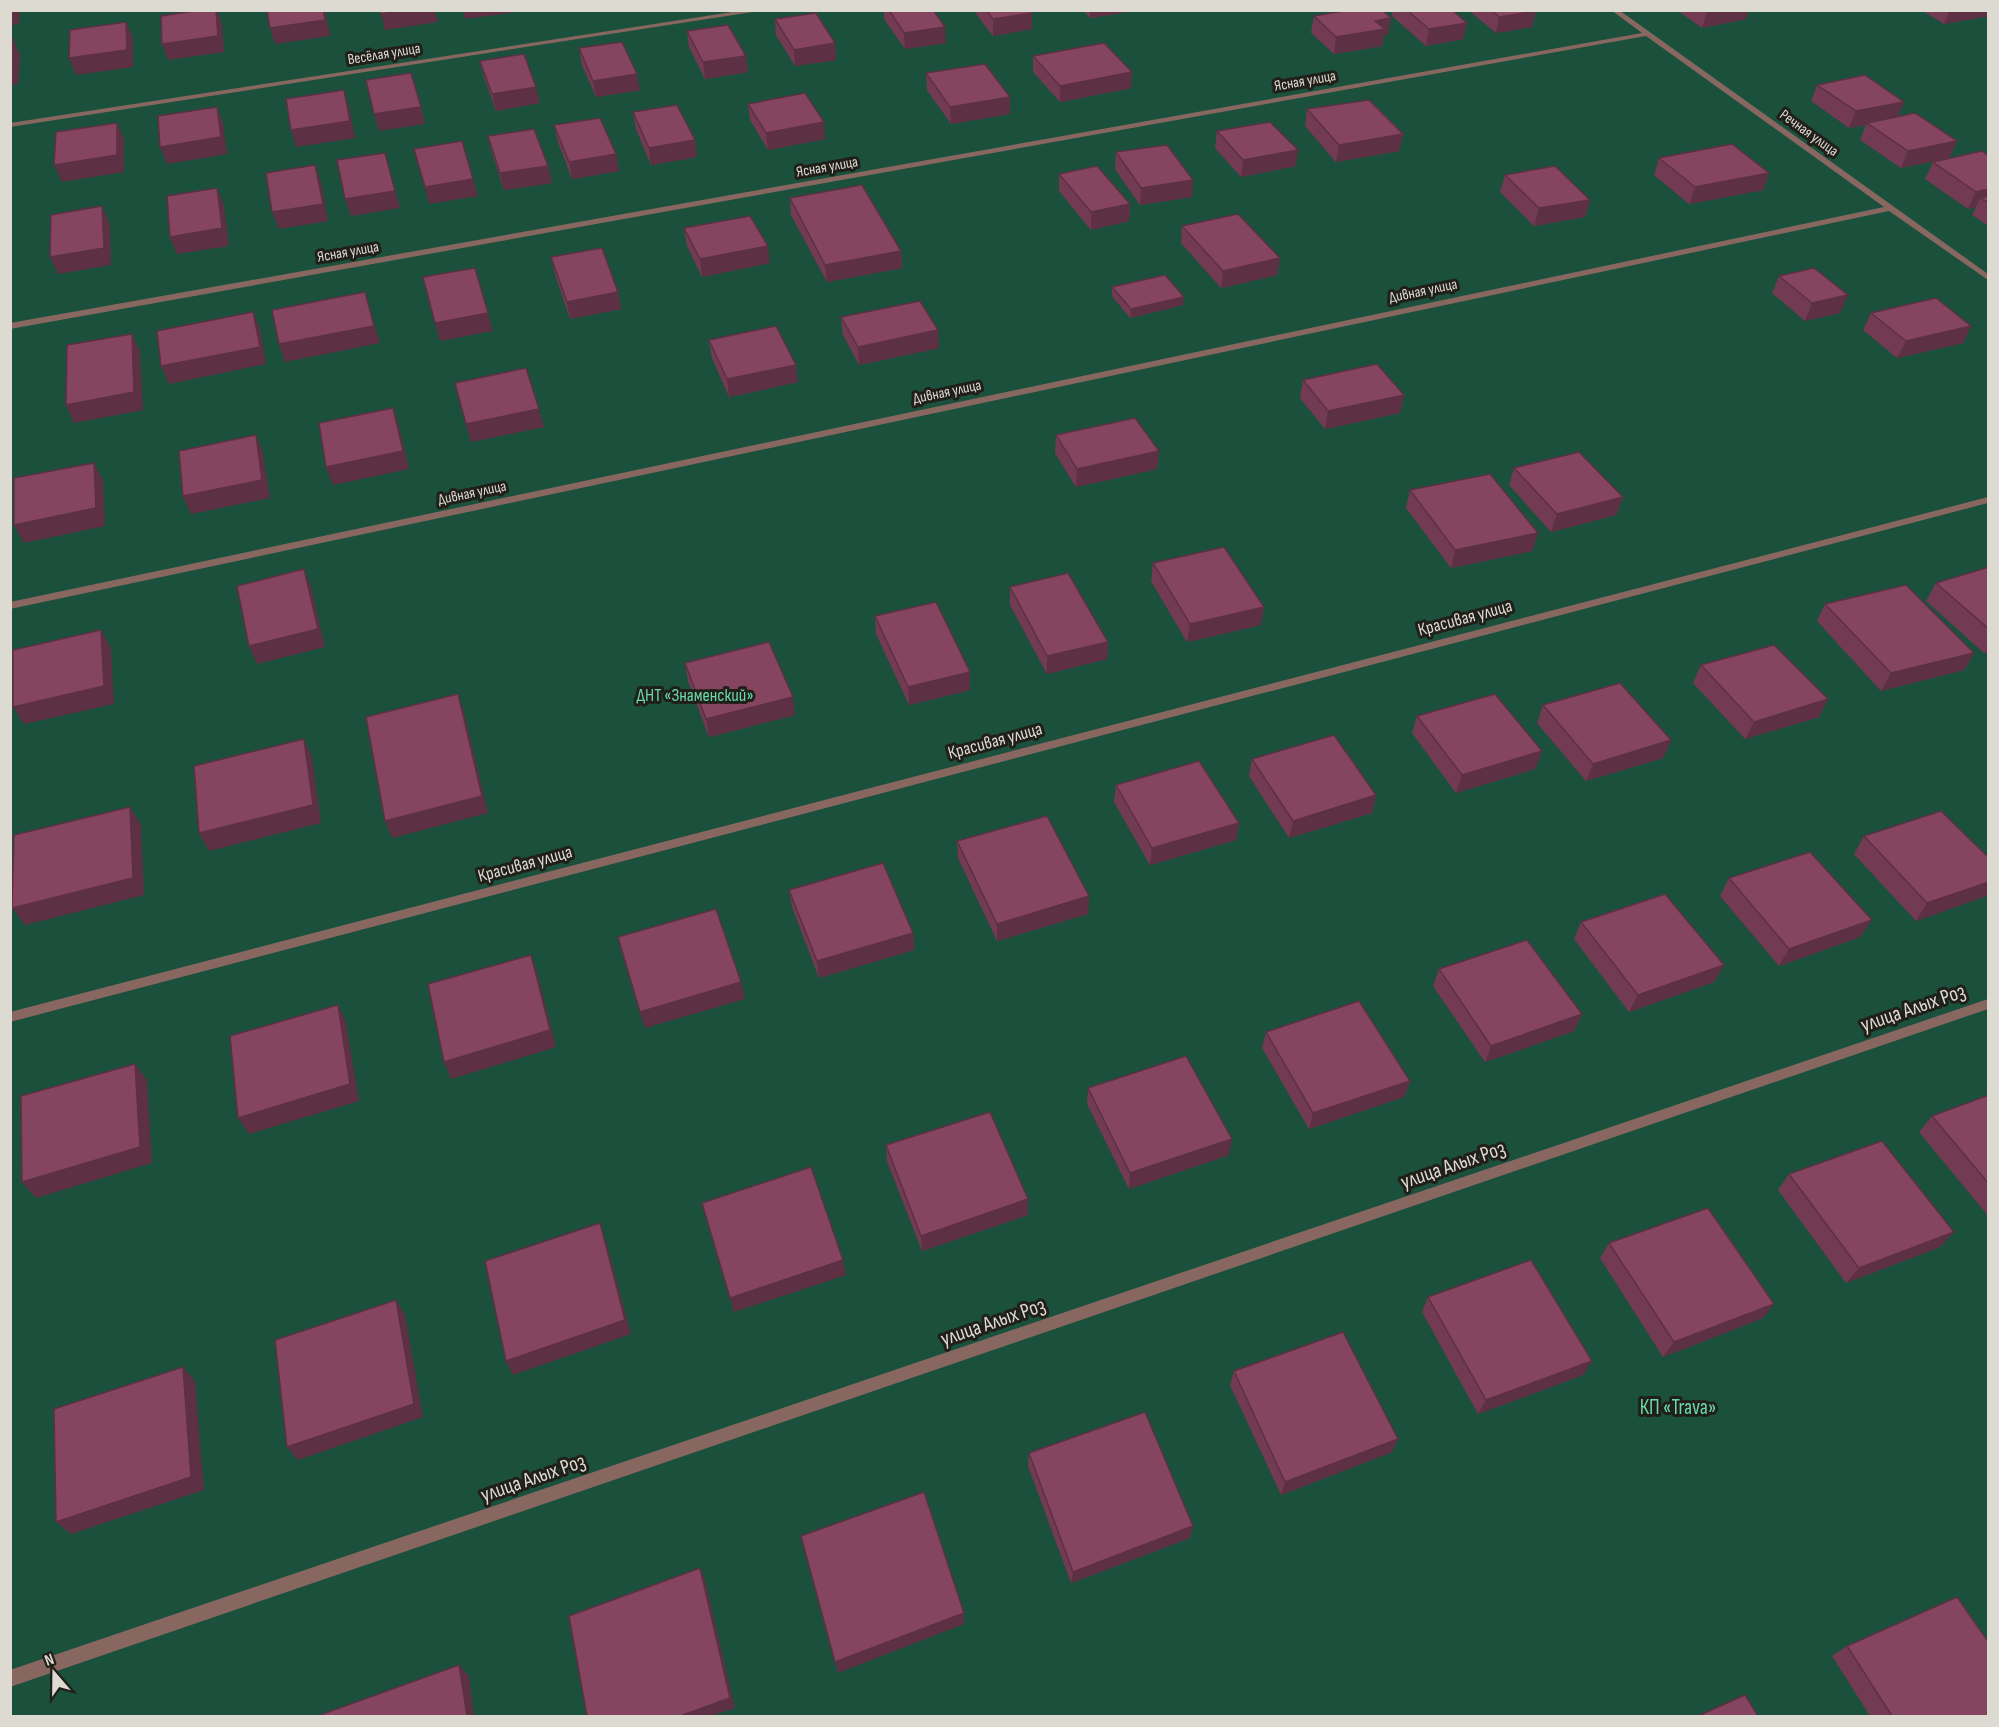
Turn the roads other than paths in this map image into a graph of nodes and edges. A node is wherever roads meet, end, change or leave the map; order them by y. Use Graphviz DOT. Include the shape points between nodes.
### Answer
graph roads {
  1 [pos="762,10"];
  2 [pos="1614,10"];
  3 [pos="1648,34"];
  4 [pos="10,125"];
  5 [pos="1891,208"];
  6 [pos="1989,278"];
  7 [pos="10,326"];
  8 [pos="1989,500"];
  9 [pos="10,606"];
  10 [pos="1989,1004"];
  11 [pos="10,1017"];
  12 [pos="10,1679"];
  1 -- 4 [label="street, Весёлая улица"];
  2 -- 3 [label="street, Речная улица"];
  3 -- 5 [label="street, Речная улица"];
  3 -- 7 [label="street, Ясная улица"];
  5 -- 6 [label="street, Речная улица"];
  5 -- 9 [label="street, Дивная улица"];
  8 -- 11 [label="street, Красивая улица"];
  10 -- 12 [label="street, улица Алых Роз"];
}
